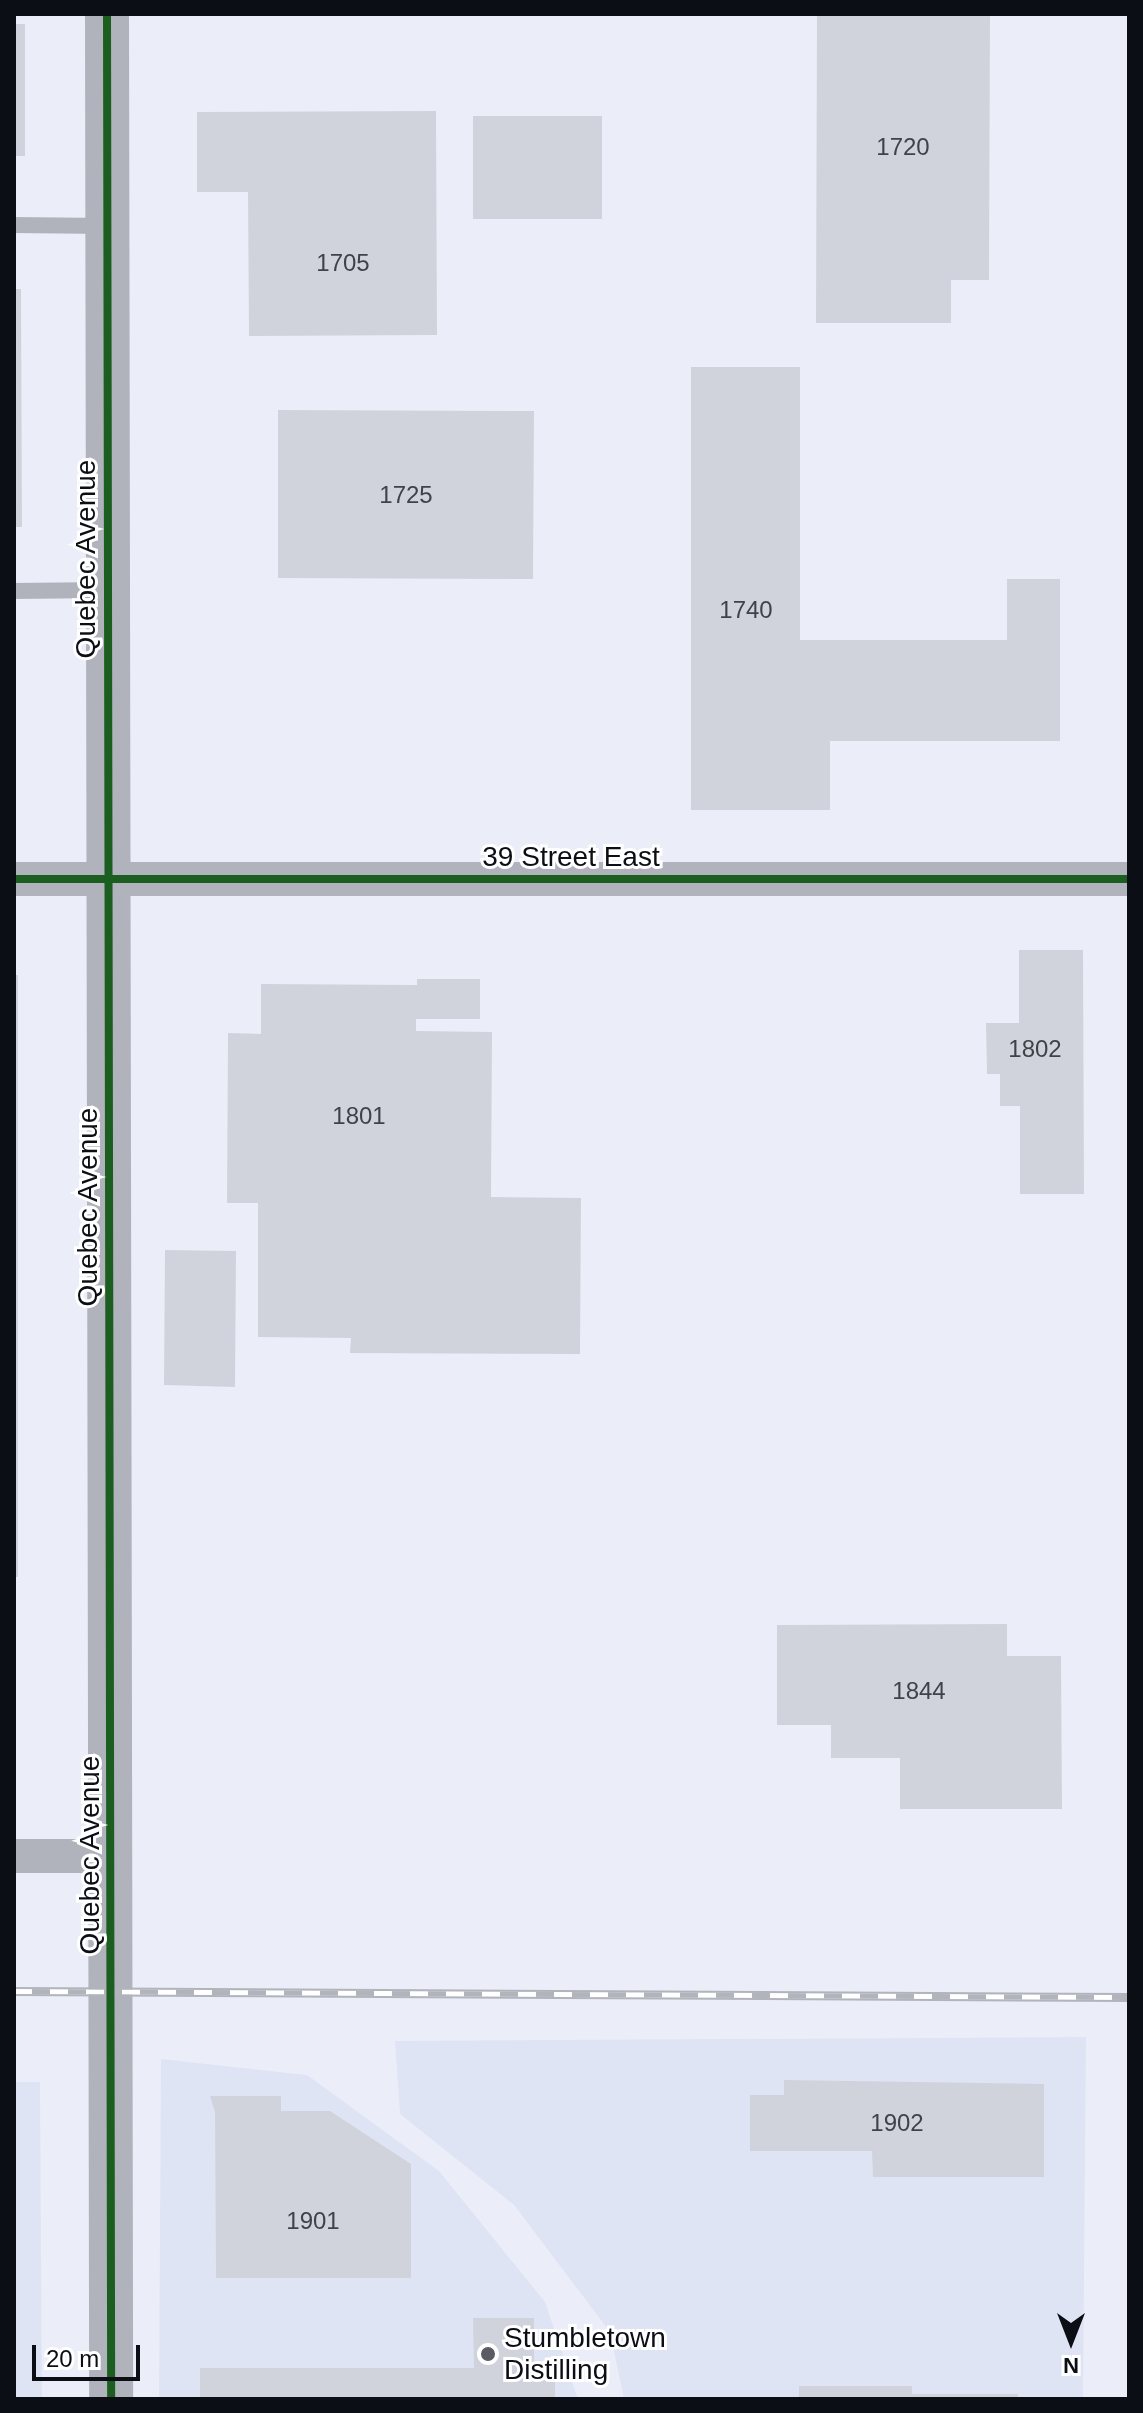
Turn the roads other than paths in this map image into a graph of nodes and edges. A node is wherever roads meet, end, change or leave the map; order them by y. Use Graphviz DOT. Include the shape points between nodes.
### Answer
graph roads {
  1 [pos="107,14"];
  2 [pos="14,225"];
  3 [pos="107,226"];
  4 [pos="108,590"];
  5 [pos="14,591"];
  6 [pos="14,879"];
  7 [pos="109,879"];
  8 [pos="1129,879"];
  9 [pos="14,1856"];
  10 [pos="112,1856"];
  11 [pos="111,2399"];
  1 -- 3 [label="street, Quebec Avenue"];
  2 -- 3 [label="lane"];
  3 -- 4 [label="street, Quebec Avenue"];
  4 -- 5 [label="lane"];
  4 -- 7 [label="street, Quebec Avenue"];
  6 -- 7 [label="street, 39 Street East"];
  7 -- 8 [label="street, 39 Street East"];
  7 -- 10 [label="street, Quebec Avenue"];
  9 -- 10 [label="street"];
  10 -- 11 [label="street, Quebec Avenue"];
}
